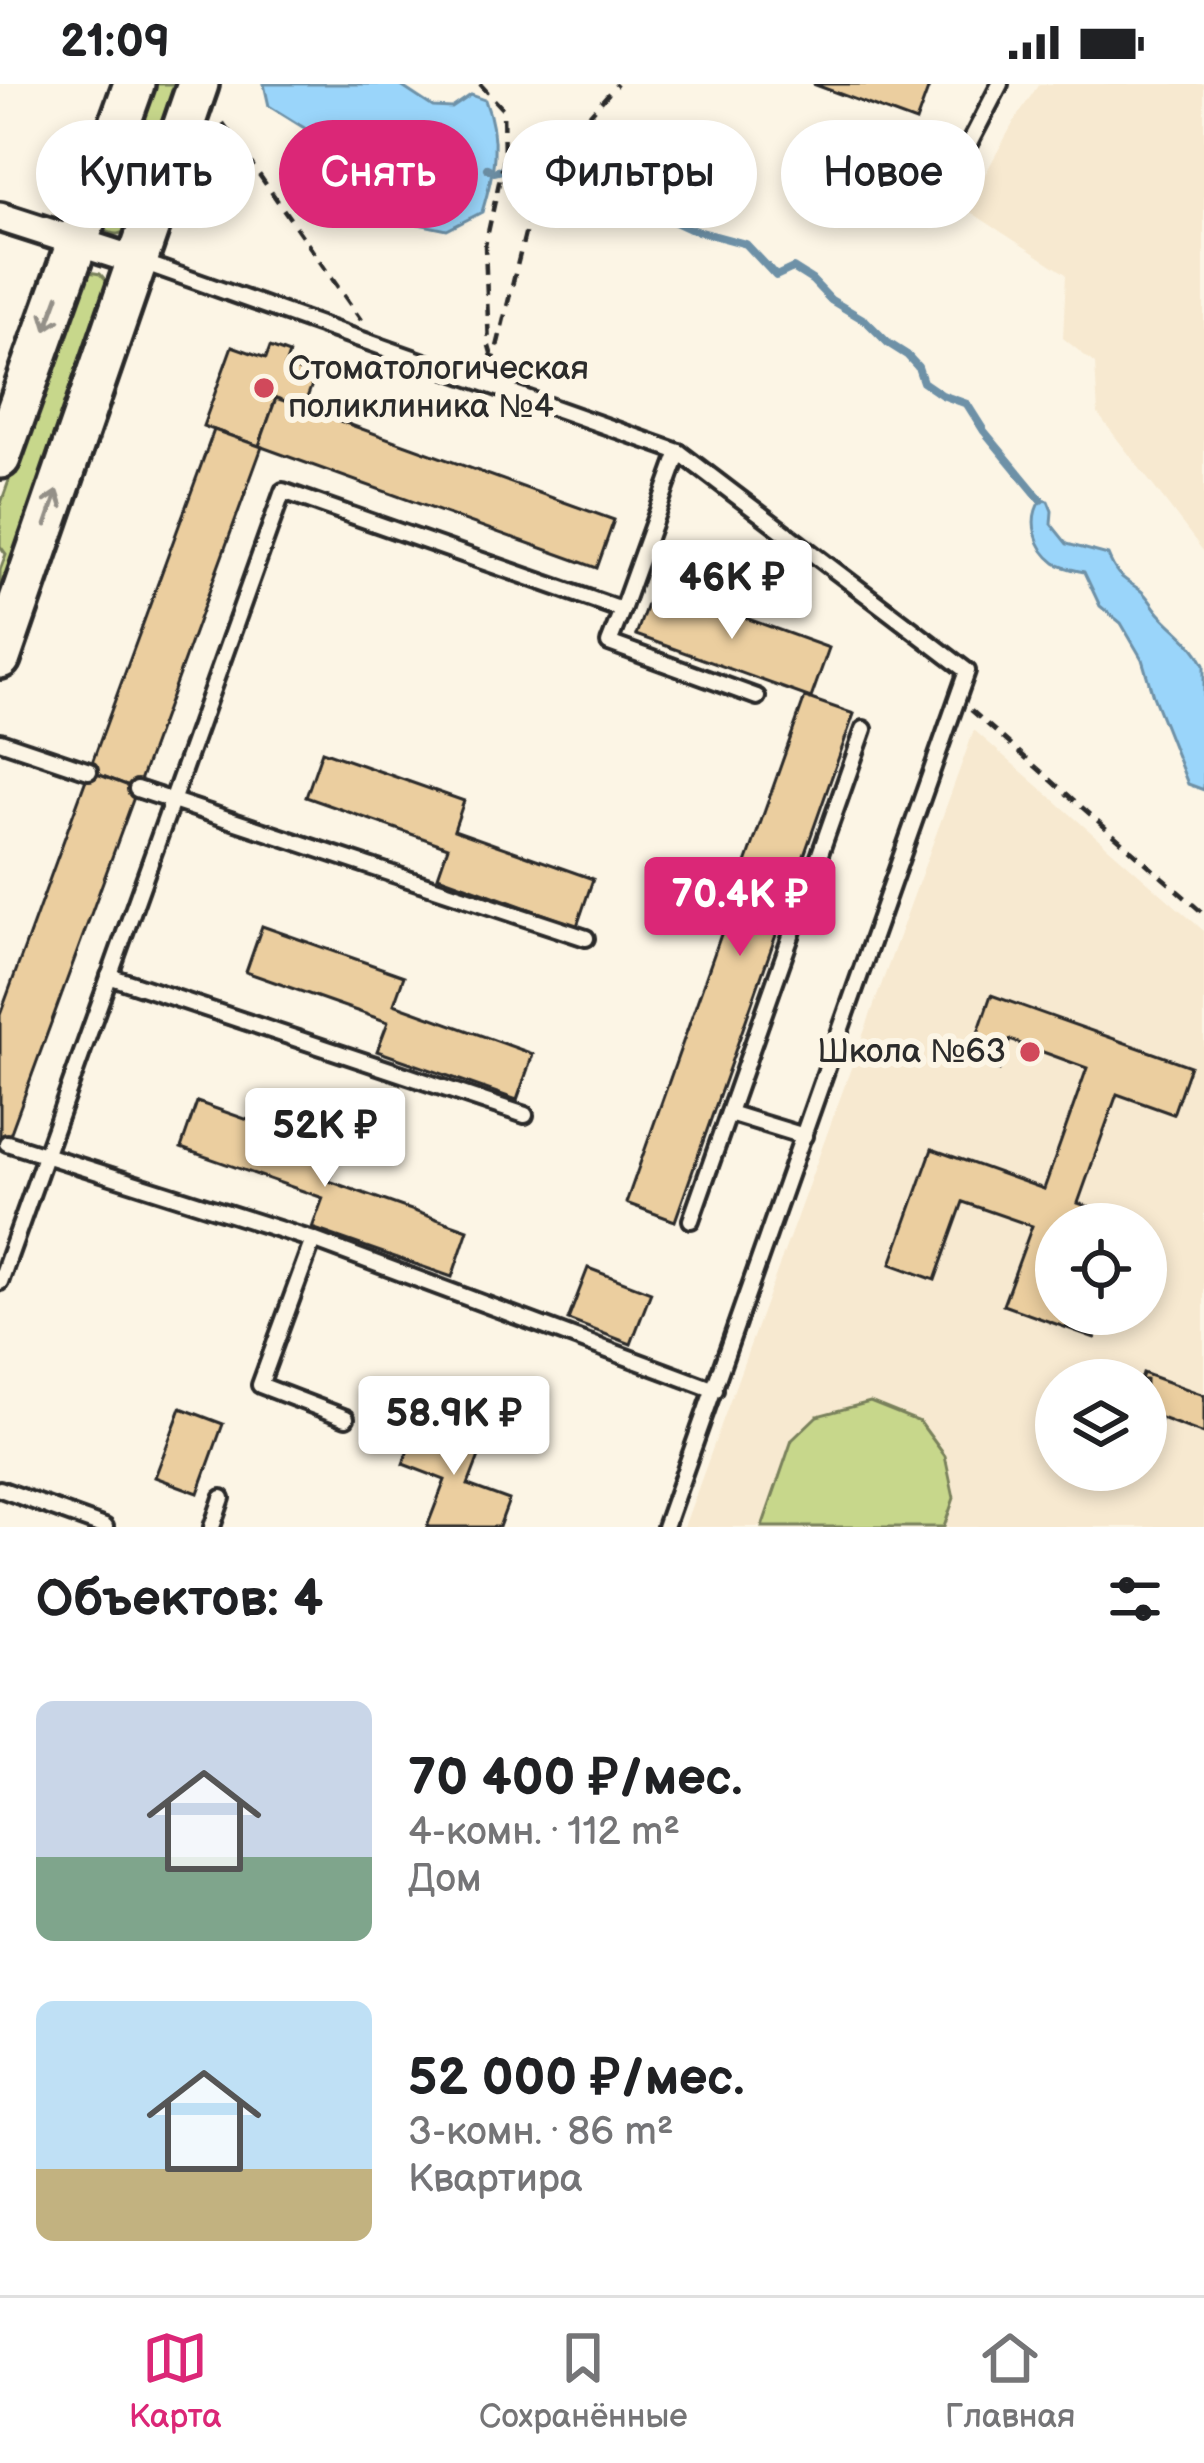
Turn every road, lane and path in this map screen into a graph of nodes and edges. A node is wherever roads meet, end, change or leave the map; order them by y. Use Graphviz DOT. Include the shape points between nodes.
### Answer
graph roads {
  1 [pos="134,84"];
  2 [pos="198,84"];
  3 [pos="480,84"];
  4 [pos="617,84"];
  5 [pos="1000,84"];
  6 [pos="981,120"];
  7 [pos="255,169"];
  8 [pos="0,217"];
  9 [pos="77,241"];
  10 [pos="137,261"];
  11 [pos="378,344"];
  12 [pos="494,362"];
  13 [pos="487,384"];
  14 [pos="679,452"];
  15 [pos="0,458"];
  16 [pos="622,610"];
  17 [pos="0,658"];
  18 [pos="757,697"];
  19 [pos="958,698"];
  20 [pos="865,729"];
  21 [pos="0,741"];
  22 [pos="89,771"];
  23 [pos="137,789"];
  24 [pos="173,802"];
  25 [pos="1204,914"];
  26 [pos="586,938"];
  27 [pos="109,976"];
  28 [pos="729,1113"];
  29 [pos="525,1115"];
  30 [pos="804,1136"];
  31 [pos="7,1143"];
  32 [pos="44,1156"];
  33 [pos="691,1220"];
  34 [pos="313,1240"];
  35 [pos="0,1282"];
  36 [pos="715,1390"];
  37 [pos="346,1418"];
  38 [pos="0,1489"];
  39 [pos="222,1498"];
  40 [pos="105,1527"];
  41 [pos="212,1527"];
  42 [pos="665,1527"];
  1 -- 9 [label="main road"];
  2 -- 10 [label="main road"];
  3 -- 12 [label="path" via="503,109 504,160 485,246"];
  4 -- 12 [label="path" via="541,169"];
  5 -- 6 [label="lane"];
  7 -- 11 [label="path"];
  8 -- 9 [label="street"];
  9 -- 10 [label="street"];
  9 -- 15 [label="main road, one-way"];
  10 -- 11 [label="lane"];
  17 -- 10 [label="main road, one-way"];
  11 -- 13 [label="lane"];
  12 -- 13 [label="path"];
  13 -- 14 [label="lane"];
  14 -- 16 [label="lane"];
  14 -- 19 [label="lane" via="967,671"];
  16 -- 18 [label="lane" via="609,643"];
  16 -- 24 [label="lane" via="283,491"];
  19 -- 25 [label="path"];
  19 -- 30 [label="lane"];
  20 -- 28 [label="lane"];
  21 -- 22 [label="lane"];
  23 -- 24 [label="lane"];
  24 -- 26 [label="lane"];
  24 -- 27 [label="lane"];
  27 -- 29 [label="lane"];
  27 -- 32 [label="lane"];
  28 -- 30 [label="lane"];
  28 -- 33 [label="lane"];
  30 -- 36 [label="lane"];
  31 -- 32 [label="lane"];
  32 -- 34 [label="lane"];
  32 -- 35 [label="lane"];
  34 -- 36 [label="lane"];
  34 -- 37 [label="lane" via="260,1385"];
  36 -- 42 [label="lane"];
  38 -- 40 [label="lane"];
  39 -- 41 [label="lane"];
}
